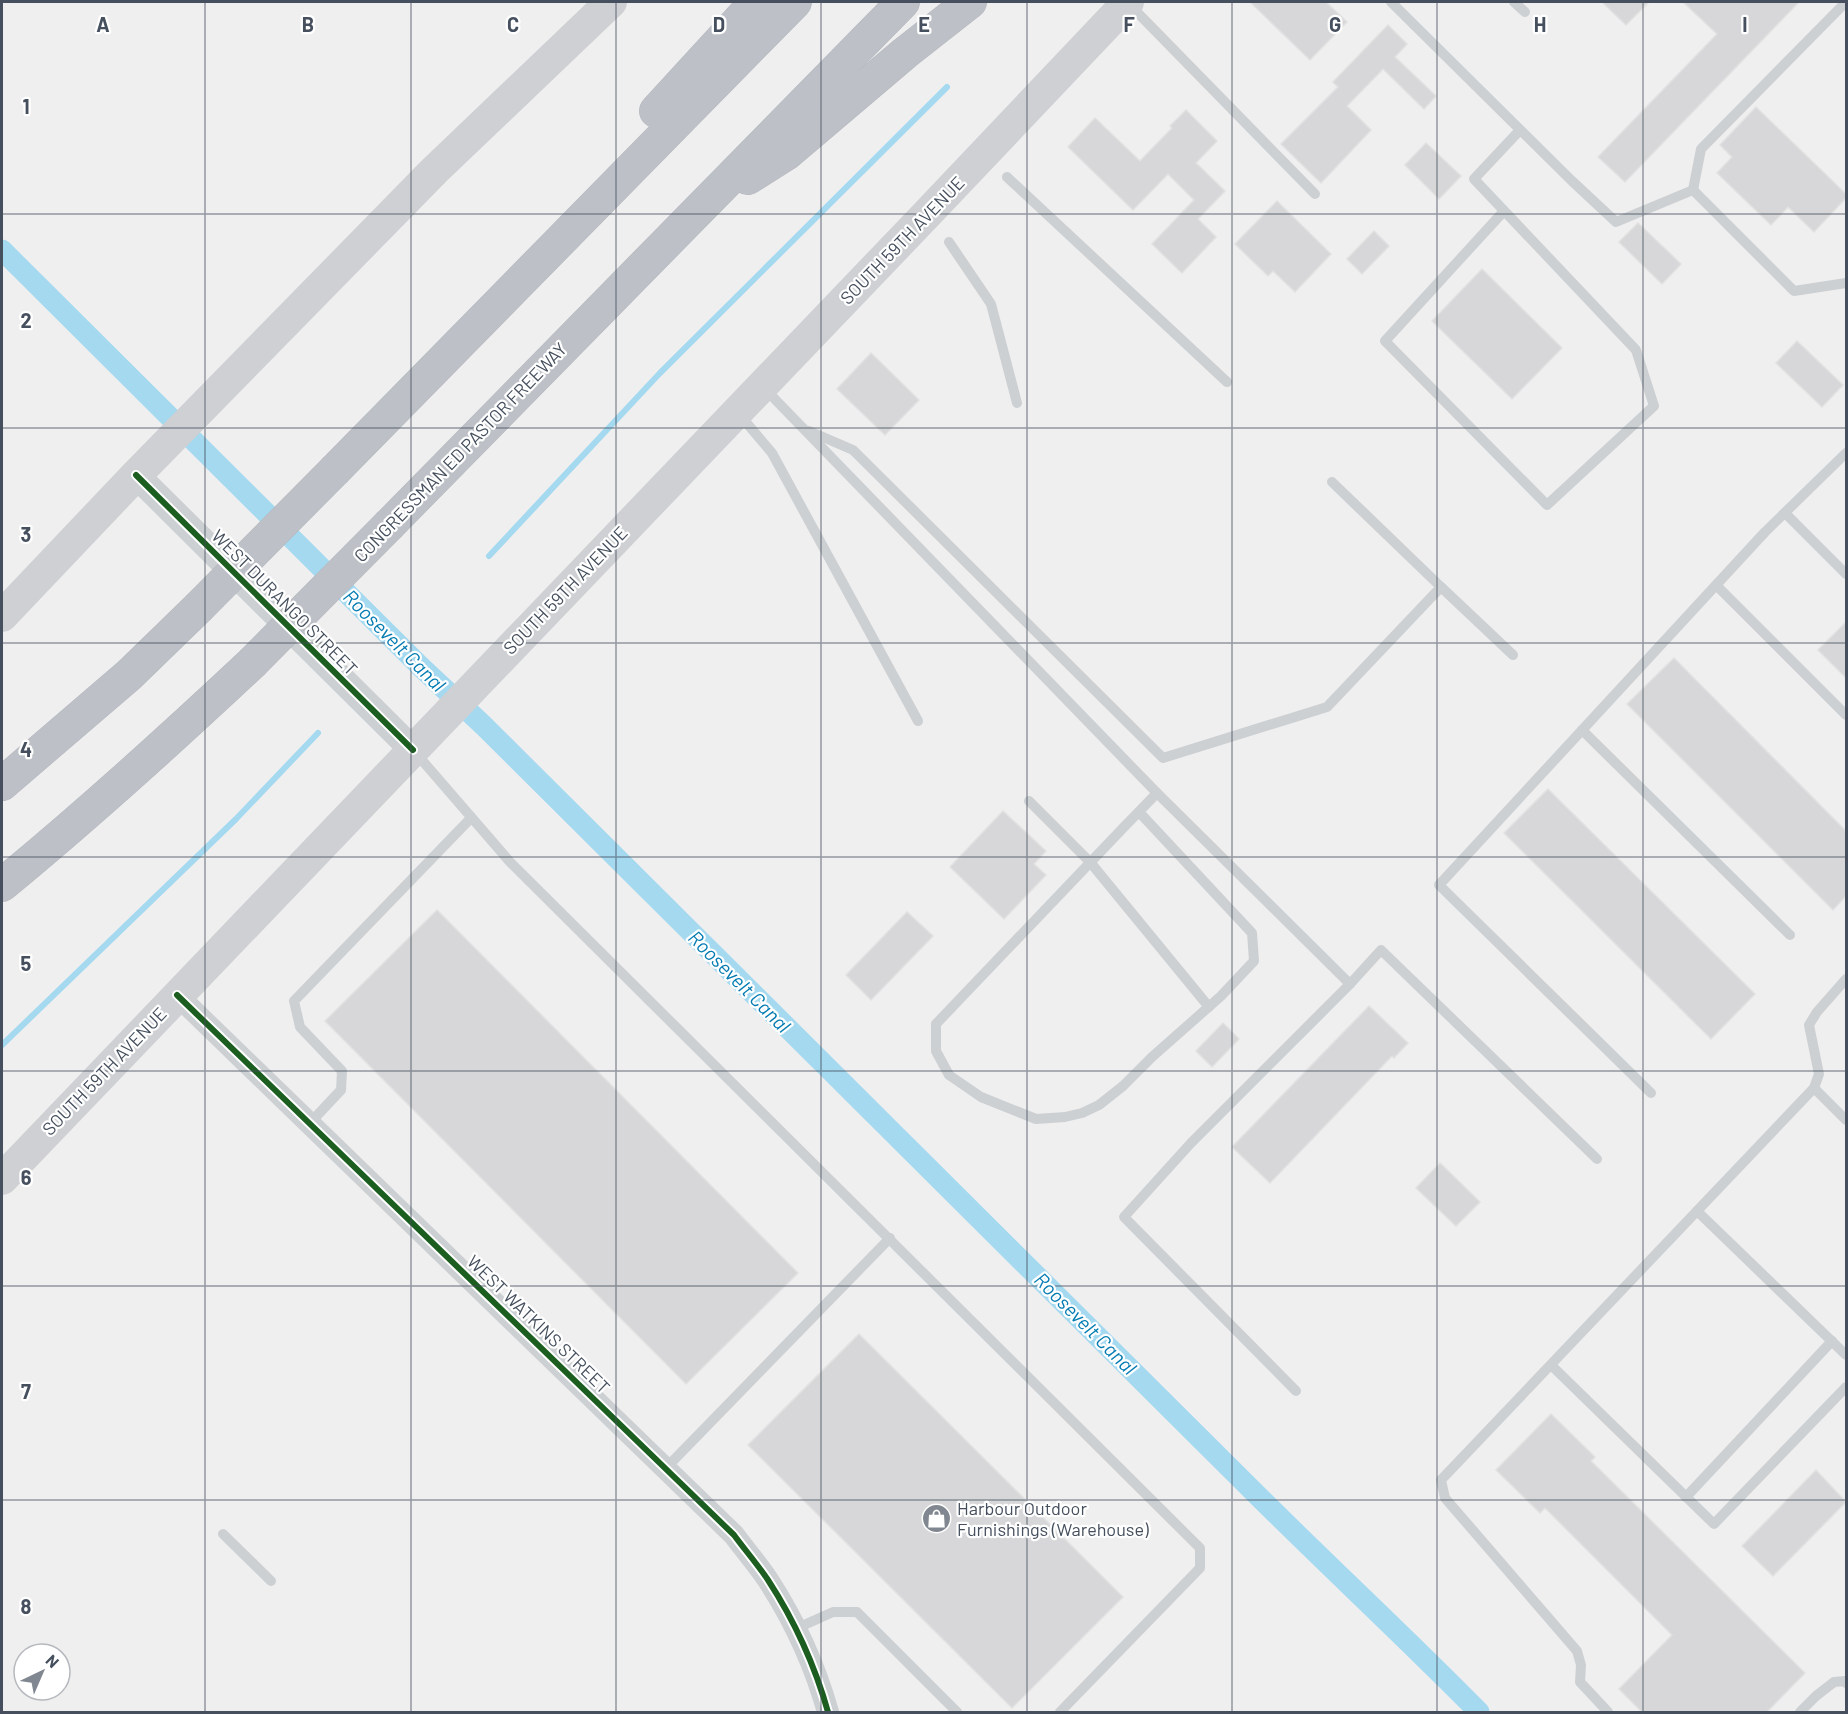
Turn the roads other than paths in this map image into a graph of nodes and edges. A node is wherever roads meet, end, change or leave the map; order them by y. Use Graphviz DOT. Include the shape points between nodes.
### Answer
graph roads {
  1 [pos="612,2"];
  2 [pos="756,2"];
  3 [pos="795,2"];
  4 [pos="903,2"];
  5 [pos="970,2"];
  6 [pos="1128,2"];
  7 [pos="1391,2"];
  8 [pos="1514,2"];
  9 [pos="1846,2"];
  10 [pos="1525,12"];
  11 [pos="1520,130"];
  12 [pos="1007,177"];
  13 [pos="1693,190"];
  14 [pos="1315,194"];
  15 [pos="603,195"];
  16 [pos="1504,211"];
  17 [pos="696,212"];
  18 [pos="949,242"];
  19 [pos="1846,283"];
  20 [pos="1227,382"];
  21 [pos="762,386"];
  22 [pos="1017,403"];
  23 [pos="737,412"];
  24 [pos="803,429"];
  25 [pos="1846,453"];
  26 [pos="136,475"];
  27 [pos="1332,482"];
  28 [pos="1785,513"];
  29 [pos="1846,574"];
  30 [pos="1716,585"];
  31 [pos="1441,587"];
  32 [pos="2,616"];
  33 [pos="1513,655"];
  34 [pos="1846,716"];
  35 [pos="918,721"];
  36 [pos="1582,730"];
  37 [pos="413,750"];
  38 [pos="2,784"];
  39 [pos="1157,793"];
  40 [pos="1029,801"];
  41 [pos="1138,812"];
  42 [pos="471,818"];
  43 [pos="1090,862"];
  44 [pos="2,885"];
  45 [pos="1790,935"];
  46 [pos="1846,979"];
  47 [pos="1350,984"];
  48 [pos="177,995"];
  49 [pos="1209,1007"];
  50 [pos="1814,1088"];
  51 [pos="1651,1094"];
  52 [pos="1846,1120"];
  53 [pos="310,1123"];
  54 [pos="1597,1159"];
  55 [pos="2,1179"];
  56 [pos="1697,1211"];
  57 [pos="890,1238"];
  58 [pos="1832,1341"];
  59 [pos="1846,1355"];
  60 [pos="1551,1365"];
  61 [pos="1846,1388"];
  62 [pos="1296,1391"];
  63 [pos="666,1468"];
  64 [pos="1686,1497"];
  65 [pos="223,1534"];
  66 [pos="271,1581"];
  67 [pos="795,1629"];
  68 [pos="1846,1683"];
  69 [pos="828,1713"];
  70 [pos="957,1713"];
  71 [pos="1060,1713"];
  72 [pos="1608,1713"];
  73 [pos="1800,1713"];
  1 -- 26 [label="main road" via="434,171"];
  2 -- 15 [label="highway" via="628,142"];
  3 -- 15 [label="highway"];
  4 -- 17 [label="highway, CONGRESSMAN ED PASTOR FREEWAY"];
  5 -- 17 [label="highway" via="786,154"];
  6 -- 14 [label="lane"];
  6 -- 21 [label="main road, SOUTH 59TH AVENUE"];
  7 -- 11 [label="lane"];
  8 -- 10 [label="lane"];
  9 -- 13 [label="lane" via="1701,148"];
  11 -- 13 [label="lane" via="1616,222"];
  11 -- 16 [label="lane" via="1474,179"];
  12 -- 20 [label="lane"];
  13 -- 19 [label="lane" via="1794,291"];
  15 -- 38 [label="highway, bridge" via="198,608 129,675"];
  16 -- 16 [label="lane" via="1636,350 1654,406 1547,506 1385,341"];
  17 -- 44 [label="highway, CONGRESSMAN ED PASTOR FREEWAY, bridge" via="252,663 85,816"];
  18 -- 22 [label="lane" via="991,304"];
  21 -- 23 [label="main road, SOUTH 59TH AVENUE"];
  21 -- 24 [label="lane"];
  23 -- 35 [label="lane" via="772,453"];
  23 -- 37 [label="main road, SOUTH 59TH AVENUE"];
  24 -- 31 [label="lane" via="853,450 1163,758 1327,707"];
  24 -- 39 [label="lane"];
  25 -- 28 [label="lane"];
  26 -- 32 [label="main road"];
  26 -- 37 [label="street, WEST DURANGO STREET"];
  27 -- 31 [label="lane"];
  28 -- 29 [label="lane"];
  28 -- 30 [label="lane"];
  30 -- 34 [label="lane"];
  30 -- 36 [label="lane"];
  31 -- 33 [label="lane"];
  36 -- 45 [label="lane"];
  36 -- 51 [label="lane" via="1439,885"];
  37 -- 42 [label="lane"];
  37 -- 48 [label="main road, SOUTH 59TH AVENUE"];
  39 -- 41 [label="lane"];
  39 -- 47 [label="lane"];
  40 -- 43 [label="lane"];
  41 -- 43 [label="lane"];
  41 -- 49 [label="lane" via="1252,933 1254,961"];
  42 -- 53 [label="lane" via="294,1001 300,1027 342,1071 341,1090"];
  42 -- 57 [label="lane" via="510,862"];
  43 -- 49 [label="lane"];
  43 -- 49 [label="lane" via="936,1024 936,1051 948,1075 981,1097 1036,1119 1082,1113 1099,1106 1123,1086"];
  46 -- 50 [label="lane" via="1809,1025 1819,1074"];
  47 -- 54 [label="lane" via="1381,950"];
  47 -- 62 [label="lane" via="1191,1143 1124,1217"];
  48 -- 53 [label="street, WEST WATKINS STREET"];
  48 -- 55 [label="main road, SOUTH 59TH AVENUE"];
  50 -- 52 [label="lane"];
  50 -- 56 [label="lane"];
  53 -- 63 [label="street, WEST WATKINS STREET"];
  56 -- 58 [label="lane"];
  56 -- 60 [label="lane"];
  57 -- 63 [label="lane"];
  57 -- 71 [label="lane" via="1200,1548 1200,1568"];
  58 -- 59 [label="lane"];
  58 -- 64 [label="lane"];
  60 -- 64 [label="lane"];
  60 -- 72 [label="lane" via="1441,1480 1445,1498 1577,1651 1580,1682"];
  61 -- 64 [label="lane" via="1714,1524"];
  63 -- 67 [label="street, WEST WATKINS STREET" via="734,1535 767,1579"];
  65 -- 66 [label="lane"];
  67 -- 69 [label="street, WEST WATKINS STREET"];
  67 -- 70 [label="lane" via="833,1612 857,1612"];
  68 -- 73 [label="lane" via="1834,1682"];
}
